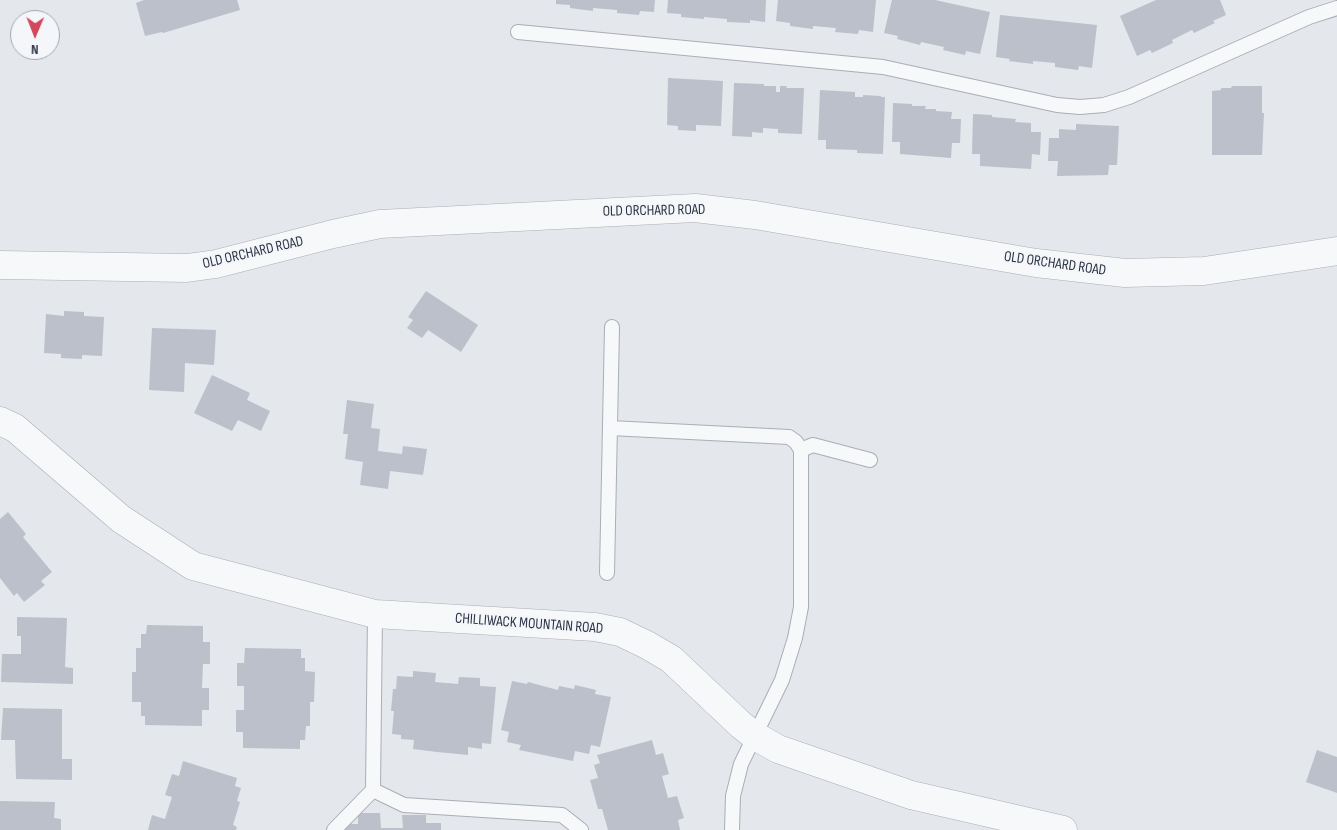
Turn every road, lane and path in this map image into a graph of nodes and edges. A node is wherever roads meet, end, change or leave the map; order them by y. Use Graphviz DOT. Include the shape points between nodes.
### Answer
graph roads {
  1 [pos="1337,8"];
  2 [pos="518,32"];
  3 [pos="1337,250"];
  4 [pos="0,265"];
  5 [pos="612,327"];
  6 [pos="0,421"];
  7 [pos="610,428"];
  8 [pos="800,450"];
  9 [pos="870,460"];
  10 [pos="606,573"];
  11 [pos="375,614"];
  12 [pos="755,736"];
  13 [pos="373,790"];
  14 [pos="334,830"];
  15 [pos="581,830"];
  16 [pos="732,830"];
  17 [pos="1063,830"];
  1 -- 2 [label="lane" via="1309,17 1129,98 1080,107 883,67"];
  3 -- 4 [label="street, OLD ORCHARD ROAD" via="1204,271 1125,273 1036,263 755,214 695,208 380,224 188,268"];
  5 -- 7 [label="lane"];
  6 -- 11 [label="street, CHILLIWACK MOUNTAIN ROAD" via="15,428 121,520 193,566"];
  7 -- 8 [label="lane" via="789,437"];
  7 -- 10 [label="lane"];
  8 -- 9 [label="lane" via="813,445"];
  8 -- 12 [label="lane" via="801,607 782,680"];
  11 -- 12 [label="street, CHILLIWACK MOUNTAIN ROAD" via="620,632 671,659"];
  11 -- 13 [label="lane"];
  12 -- 16 [label="lane" via="741,764 734,796"];
  12 -- 17 [label="street, CHILLIWACK MOUNTAIN ROAD" via="778,749 911,795"];
  13 -- 14 [label="lane"];
  13 -- 15 [label="lane" via="404,805 562,815"];
}
